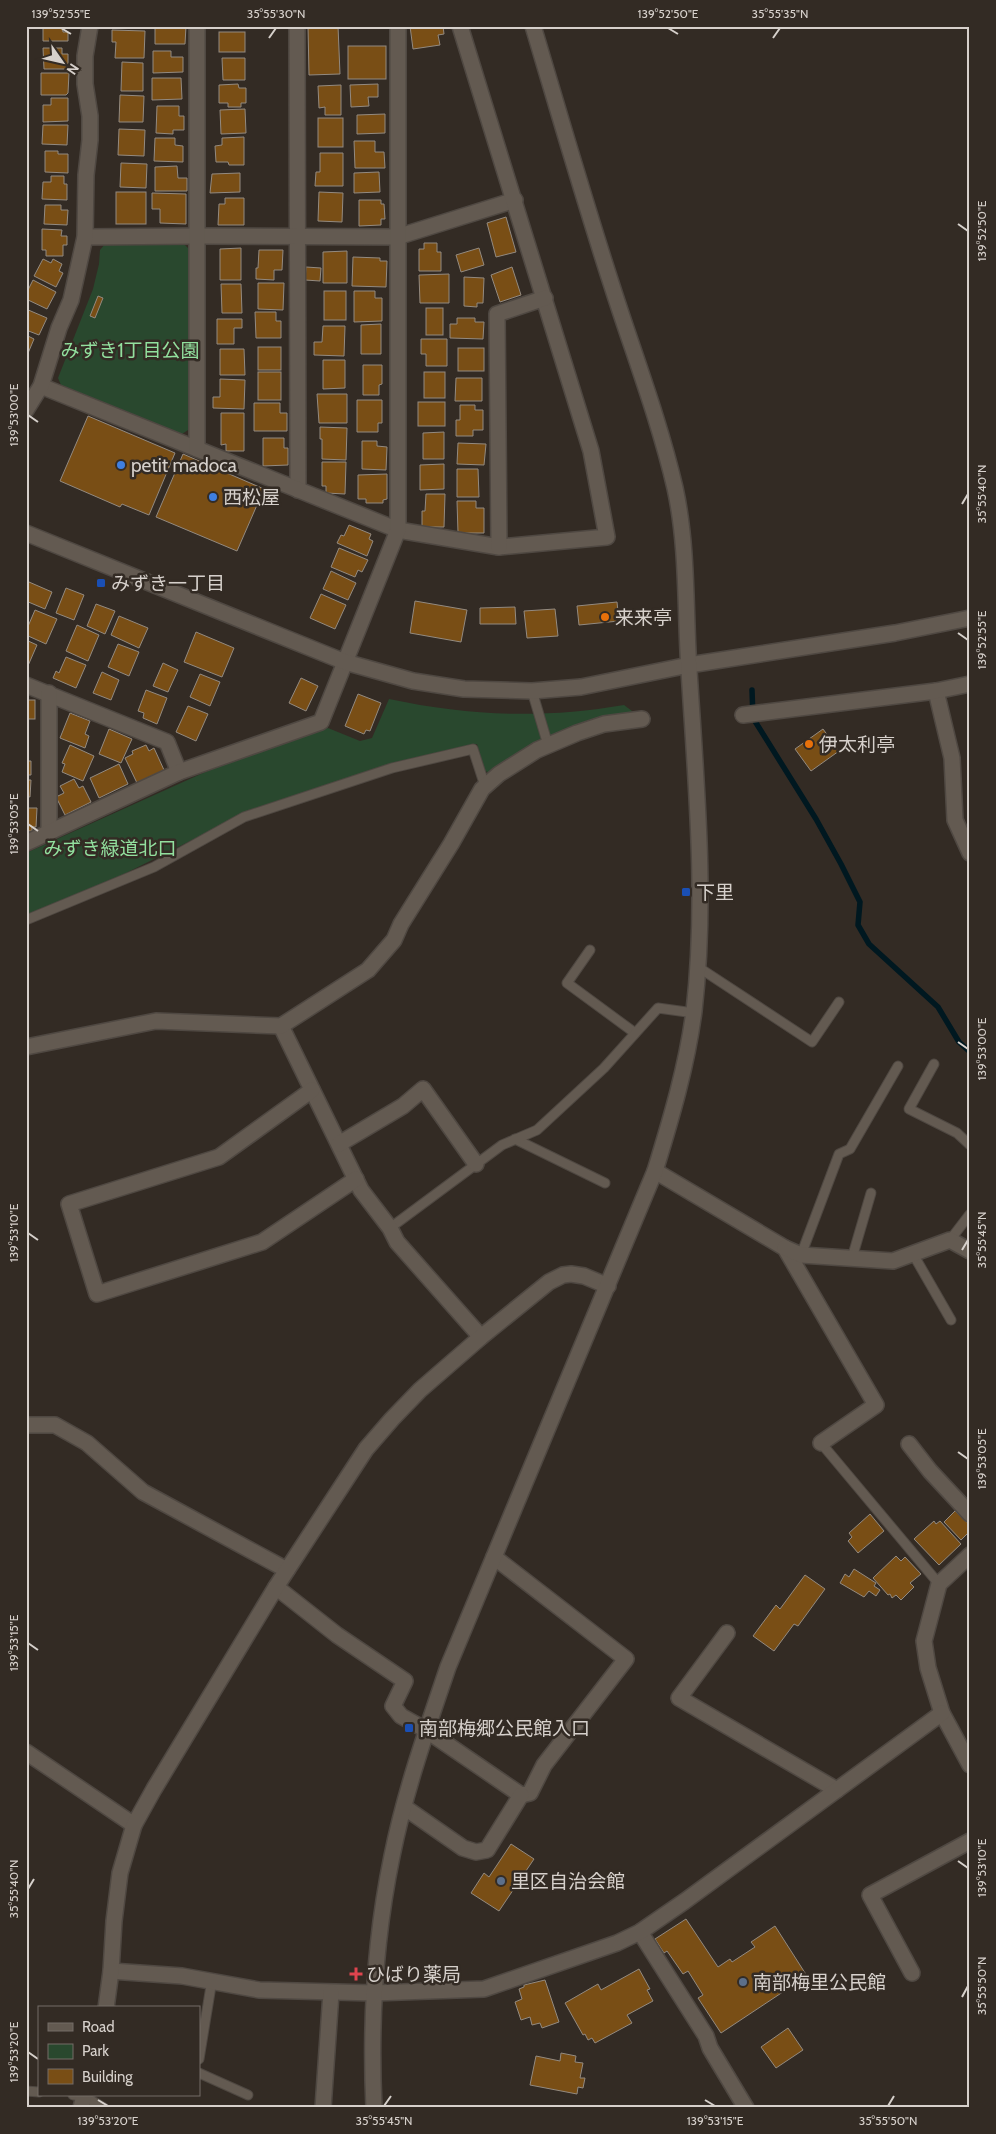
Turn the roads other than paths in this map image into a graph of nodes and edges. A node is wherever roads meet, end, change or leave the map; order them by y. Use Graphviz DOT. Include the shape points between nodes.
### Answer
graph roads {
  1 [pos="90,26"];
  2 [pos="197,26"];
  3 [pos="297,26"];
  4 [pos="398,26"];
  5 [pos="460,26"];
  6 [pos="533,26"];
  7 [pos="515,200"];
  8 [pos="197,236"];
  9 [pos="297,236"];
  10 [pos="398,237"];
  11 [pos="85,238"];
  12 [pos="545,298"];
  13 [pos="41,386"];
  14 [pos="26,410"];
  15 [pos="197,448"];
  16 [pos="298,490"];
  17 [pos="398,530"];
  18 [pos="26,533"];
  19 [pos="499,547"];
  20 [pos="970,618"];
  21 [pos="345,662"];
  22 [pos="689,665"];
  23 [pos="970,684"];
  24 [pos="26,685"];
  25 [pos="532,691"];
  26 [pos="936,691"];
  27 [pos="49,693"];
  28 [pos="743,714"];
  29 [pos="642,719"];
  30 [pos="548,745"];
  31 [pos="179,772"];
  32 [pos="485,786"];
  33 [pos="49,832"];
  34 [pos="26,843"];
  35 [pos="970,853"];
  36 [pos="26,920"];
  37 [pos="590,950"];
  38 [pos="698,967"];
  39 [pos="839,1002"];
  40 [pos="694,1013"];
  41 [pos="281,1026"];
  42 [pos="635,1033"];
  43 [pos="26,1047"];
  44 [pos="934,1064"];
  45 [pos="898,1066"];
  46 [pos="312,1090"];
  47 [pos="515,1139"];
  48 [pos="339,1144"];
  49 [pos="970,1145"];
  50 [pos="476,1164"];
  51 [pos="655,1171"];
  52 [pos="356,1180"];
  53 [pos="605,1183"];
  54 [pos="871,1193"];
  55 [pos="970,1214"];
  56 [pos="390,1228"];
  57 [pos="950,1240"];
  58 [pos="785,1248"];
  59 [pos="970,1251"];
  60 [pos="801,1254"];
  61 [pos="913,1254"];
  62 [pos="852,1258"];
  63 [pos="608,1286"];
  64 [pos="951,1320"];
  65 [pos="481,1336"];
  66 [pos="26,1425"];
  67 [pos="821,1443"];
  68 [pos="909,1444"];
  69 [pos="970,1514"];
  70 [pos="970,1555"];
  71 [pos="494,1557"];
  72 [pos="288,1570"];
  73 [pos="939,1584"];
  74 [pos="276,1587"];
  75 [pos="727,1633"];
  76 [pos="942,1713"];
  77 [pos="426,1730"];
  78 [pos="26,1752"];
  79 [pos="970,1765"];
  80 [pos="837,1790"];
  81 [pos="521,1794"];
  82 [pos="404,1807"];
  83 [pos="134,1825"];
  84 [pos="970,1841"];
  85 [pos="640,1932"];
  86 [pos="111,1971"];
  87 [pos="912,1973"];
  88 [pos="212,1980"];
  89 [pos="331,1993"];
  90 [pos="374,1993"];
  91 [pos="106,2006"];
  92 [pos="200,2052"];
  93 [pos="200,2073"];
  94 [pos="248,2095"];
  95 [pos="80,2099"];
  96 [pos="104,2108"];
  97 [pos="323,2108"];
  98 [pos="374,2108"];
  99 [pos="746,2108"];
  1 -- 11 [label="street" via="85,75 90,140"];
  2 -- 8 [label="street"];
  3 -- 9 [label="street"];
  4 -- 10 [label="street"];
  5 -- 7 [label="street"];
  6 -- 22 [label="street" via="675,488 681,528"];
  7 -- 10 [label="street"];
  7 -- 12 [label="street"];
  8 -- 9 [label="street"];
  8 -- 11 [label="street"];
  8 -- 15 [label="street"];
  9 -- 10 [label="street"];
  9 -- 16 [label="street"];
  10 -- 17 [label="street"];
  11 -- 13 [label="street" via="71,300"];
  12 -- 19 [label="street" via="497,314"];
  12 -- 19 [label="street" via="591,451 607,537"];
  13 -- 14 [label="street"];
  13 -- 15 [label="street"];
  15 -- 16 [label="street"];
  16 -- 17 [label="street"];
  17 -- 19 [label="street"];
  17 -- 21 [label="street"];
  18 -- 21 [label="street"];
  20 -- 22 [label="street"];
  21 -- 25 [label="street" via="440,686"];
  21 -- 31 [label="street" via="321,722"];
  22 -- 25 [label="street" via="597,684"];
  22 -- 38 [label="street" via="700,868"];
  23 -- 26 [label="street"];
  24 -- 27 [label="street"];
  25 -- 30 [label="lane"];
  26 -- 28 [label="street"];
  26 -- 35 [label="street" via="952,758 955,820"];
  27 -- 31 [label="street" via="167,742"];
  27 -- 33 [label="street"];
  29 -- 30 [label="street" via="604,724"];
  30 -- 32 [label="street"];
  31 -- 33 [label="street"];
  32 -- 36 [label="lane" via="473,749 392,768 244,817 154,867"];
  32 -- 41 [label="street" via="394,940 368,970"];
  33 -- 34 [label="street"];
  37 -- 42 [label="lane" via="567,983"];
  38 -- 39 [label="lane" via="812,1042"];
  38 -- 40 [label="street"];
  40 -- 42 [label="lane" via="658,1008"];
  40 -- 51 [label="street" via="677,1098"];
  41 -- 43 [label="street" via="156,1022"];
  41 -- 46 [label="street"];
  42 -- 47 [label="lane" via="604,1068 537,1130"];
  44 -- 49 [label="lane" via="909,1109 957,1133"];
  45 -- 60 [label="lane" via="850,1150 839,1154"];
  46 -- 48 [label="street"];
  46 -- 52 [label="street" via="219,1157 69,1204 97,1294 262,1242"];
  47 -- 50 [label="lane"];
  47 -- 53 [label="lane"];
  48 -- 50 [label="street" via="403,1106 423,1089"];
  48 -- 52 [label="street"];
  50 -- 56 [label="lane"];
  51 -- 58 [label="street"];
  51 -- 63 [label="street"];
  52 -- 56 [label="street"];
  54 -- 62 [label="lane"];
  55 -- 57 [label="lane"];
  56 -- 65 [label="street" via="397,1242"];
  57 -- 59 [label="street"];
  57 -- 61 [label="street"];
  58 -- 60 [label="street"];
  58 -- 67 [label="street" via="876,1405"];
  60 -- 62 [label="street"];
  61 -- 62 [label="street" via="893,1261"];
  61 -- 64 [label="lane"];
  63 -- 65 [label="street" via="584,1276 562,1275"];
  63 -- 71 [label="street"];
  65 -- 72 [label="street" via="420,1390 366,1449"];
  66 -- 72 [label="street" via="55,1425 87,1443 143,1492"];
  67 -- 73 [label="lane"];
  68 -- 69 [label="street"];
  70 -- 73 [label="street"];
  71 -- 77 [label="street" via="448,1667"];
  71 -- 81 [label="street" via="626,1659 544,1765 530,1793"];
  72 -- 74 [label="street"];
  73 -- 76 [label="street" via="924,1642 928,1668"];
  74 -- 77 [label="street" via="337,1635 405,1681 393,1706 401,1716"];
  74 -- 83 [label="street"];
  75 -- 80 [label="street" via="679,1698"];
  76 -- 79 [label="street"];
  76 -- 80 [label="street"];
  77 -- 81 [label="street"];
  77 -- 82 [label="street"];
  78 -- 83 [label="street"];
  80 -- 85 [label="street"];
  81 -- 82 [label="street" via="487,1850 476,1852 463,1848"];
  82 -- 90 [label="street" via="383,1909"];
  83 -- 86 [label="street" via="120,1874"];
  84 -- 87 [label="street" via="870,1895"];
  85 -- 90 [label="street" via="484,1989"];
  85 -- 99 [label="street" via="706,2036"];
  86 -- 88 [label="street"];
  86 -- 91 [label="street"];
  88 -- 89 [label="street" via="259,1990"];
  88 -- 92 [label="lane"];
  89 -- 90 [label="street"];
  89 -- 97 [label="street"];
  90 -- 98 [label="street"];
  93 -- 94 [label="lane"];
  95 -- 96 [label="lane"];
}
